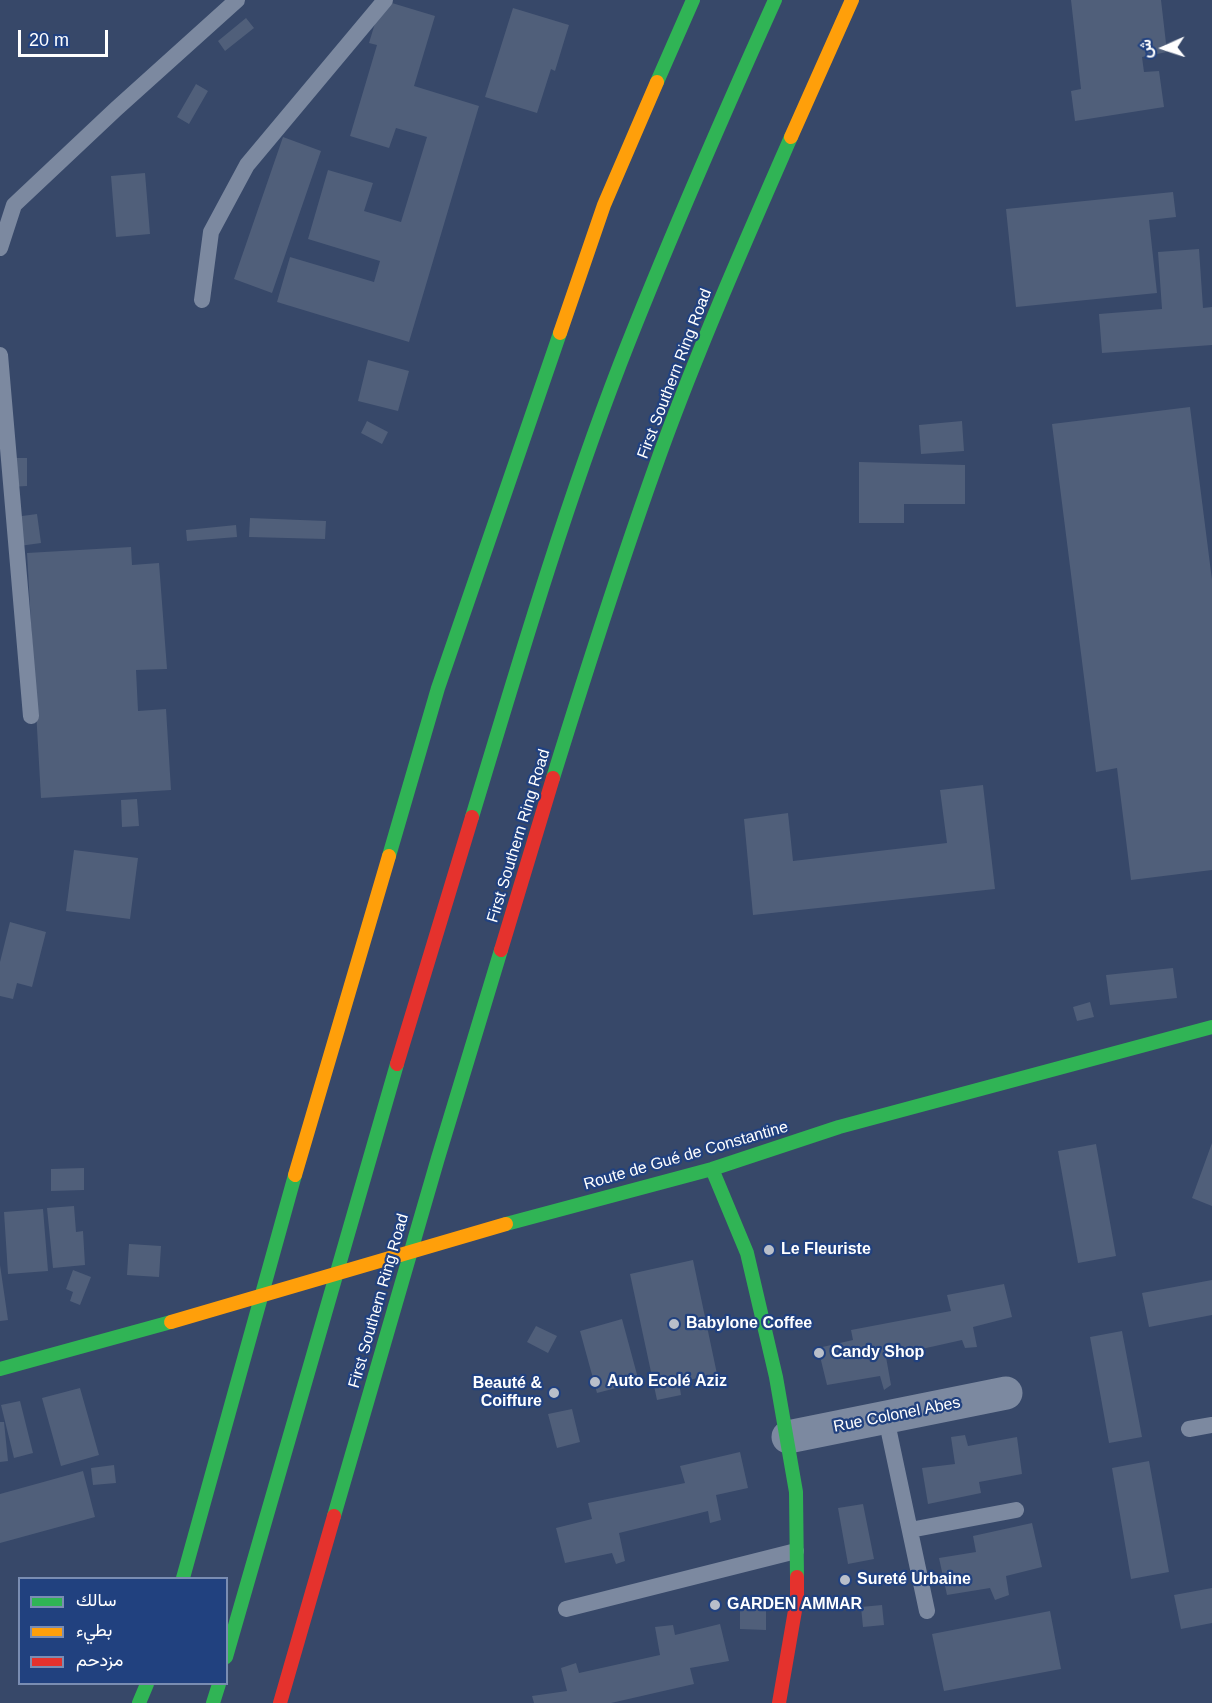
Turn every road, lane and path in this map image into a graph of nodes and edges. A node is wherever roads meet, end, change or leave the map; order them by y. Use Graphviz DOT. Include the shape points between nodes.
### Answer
graph roads {
  1 [pos="237,0"];
  2 [pos="385,0"];
  3 [pos="693,0"];
  4 [pos="775,0"];
  5 [pos="852,0"];
  6 [pos="0,248"];
  7 [pos="202,300"];
  8 [pos="0,355"];
  9 [pos="31,716"];
  10 [pos="1212,1027"];
  11 [pos="712,1169"];
  12 [pos="0,1369"];
  13 [pos="1006,1393"];
  14 [pos="886,1418"];
  15 [pos="1212,1425"];
  16 [pos="1189,1429"];
  17 [pos="788,1437"];
  18 [pos="1016,1510"];
  19 [pos="910,1530"];
  20 [pos="796,1551"];
  21 [pos="183,1577"];
  22 [pos="566,1609"];
  23 [pos="927,1611"];
  24 [pos="228,1650"];
  25 [pos="146,1685"];
  26 [pos="153,1685"];
  27 [pos="218,1685"];
  28 [pos="139,1703"];
  29 [pos="148,1703"];
  30 [pos="213,1703"];
  31 [pos="280,1703"];
  32 [pos="779,1703"];
  1 -- 6 [label="lane" via="14,205"];
  2 -- 7 [label="lane" via="247,165 211,232"];
  3 -- 21 [label="main road" via="604,205 438,688 285,1209"];
  4 -- 24 [label="main road" via="620,364 546,574 412,1013"];
  5 -- 31 [label="main road, First Southern Ring Road" via="736,262 662,449 600,625 441,1147"];
  8 -- 9 [label="lane"];
  10 -- 11 [label="main road, Route de Gué de Constantine" via="839,1127"];
  11 -- 12 [label="main road, Route de Gué de Constantine, bridge"];
  11 -- 17 [label="main road" via="747,1253"];
  13 -- 14 [label="street, Rue Colonel Abes"];
  14 -- 17 [label="street, Rue Colonel Abes"];
  14 -- 19 [label="lane"];
  15 -- 16 [label="lane"];
  17 -- 20 [label="main road" via="796,1492"];
  18 -- 19 [label="lane"];
  19 -- 23 [label="lane"];
  20 -- 22 [label="lane"];
  20 -- 32 [label="main road" via="797,1599"];
  25 -- 28 [label="main road"];
  26 -- 29 [label="main road"];
  27 -- 30 [label="main road"];
}
